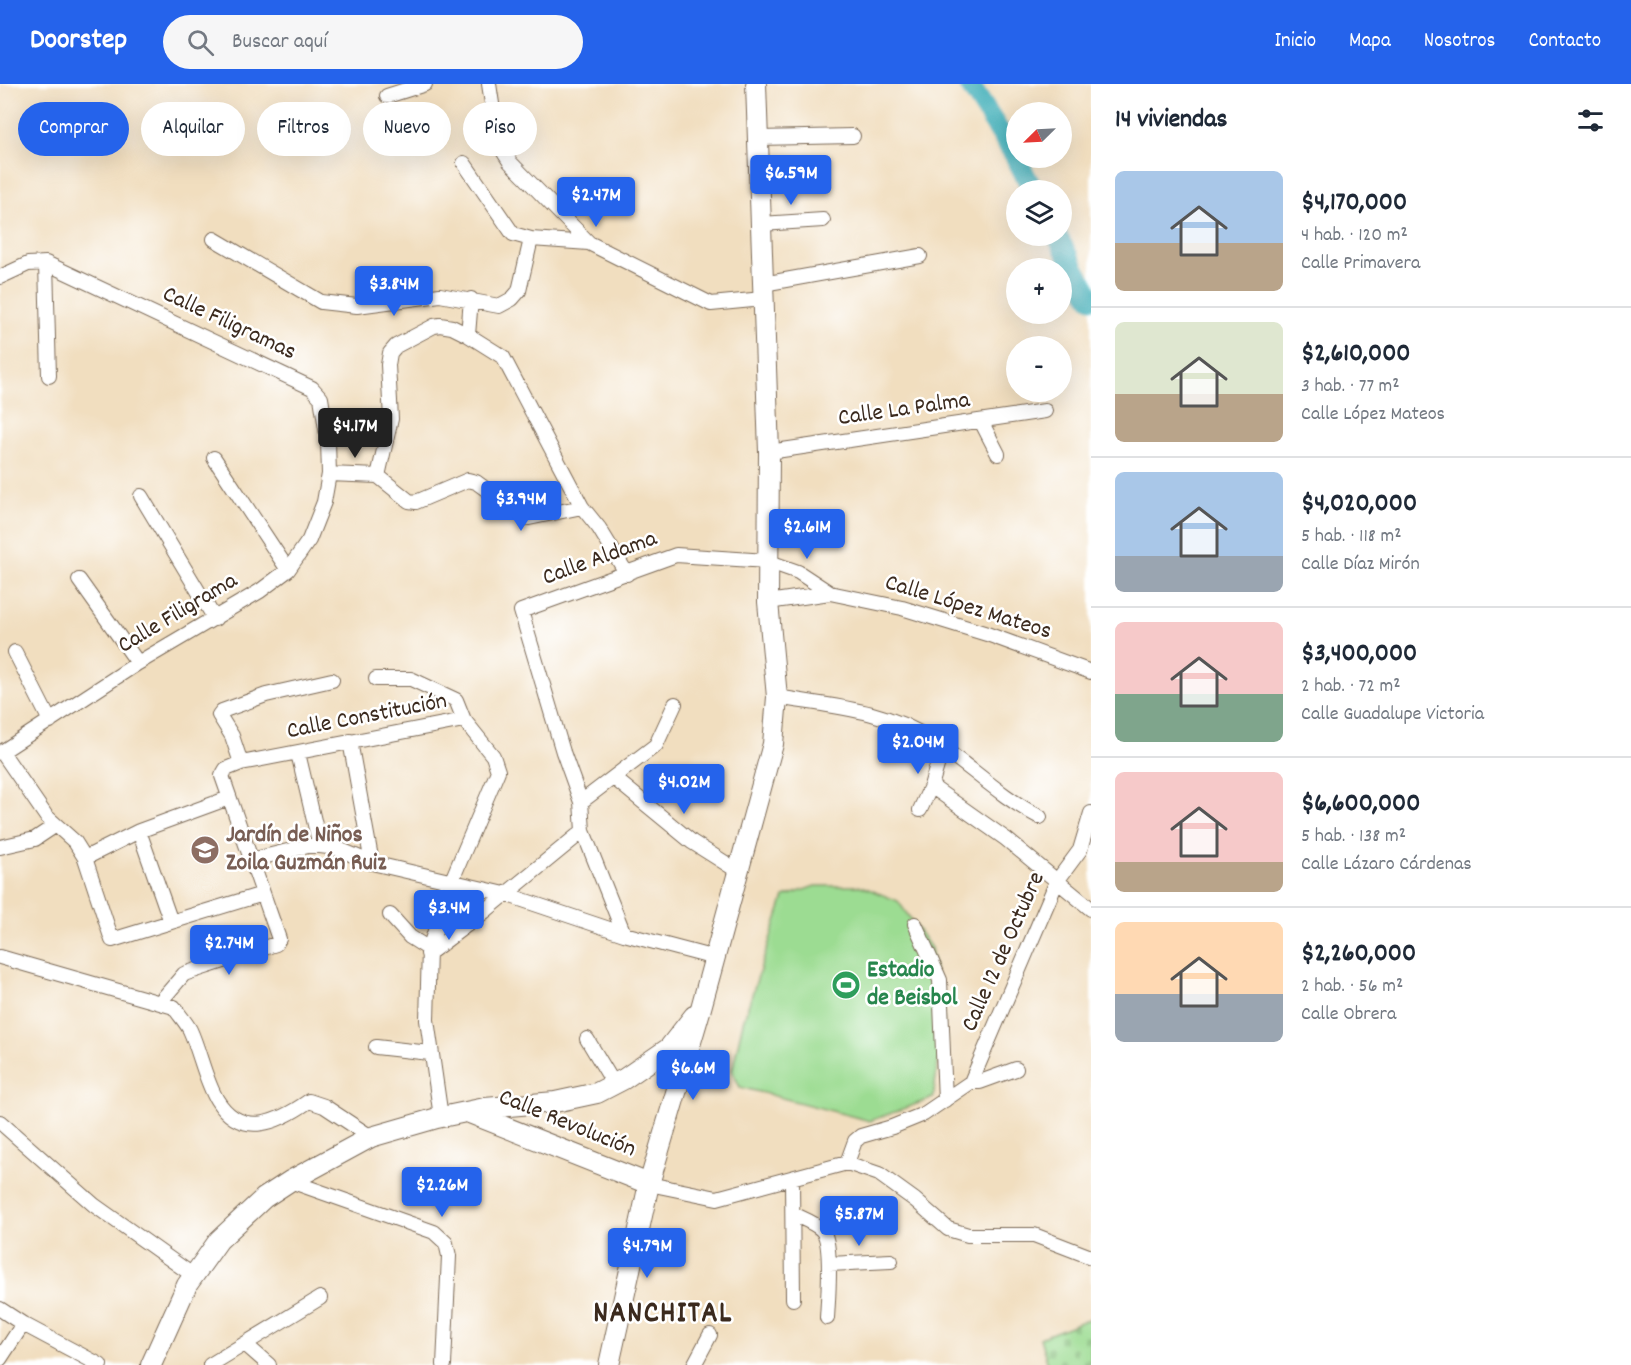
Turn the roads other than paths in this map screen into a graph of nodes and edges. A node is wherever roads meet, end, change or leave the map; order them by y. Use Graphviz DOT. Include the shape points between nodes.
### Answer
graph roads {
  1 [pos="425,84"];
  2 [pos="489,84"];
  3 [pos="756,84"];
  4 [pos="387,96"];
  5 [pos="853,136"];
  6 [pos="758,138"];
  7 [pos="464,164"];
  8 [pos="823,220"];
  9 [pos="761,224"];
  10 [pos="214,239"];
  11 [pos="531,239"];
  12 [pos="589,243"];
  13 [pos="920,256"];
  14 [pos="46,263"];
  15 [pos="0,277"];
  16 [pos="763,292"];
  17 [pos="471,300"];
  18 [pos="468,335"];
  19 [pos="49,376"];
  20 [pos="1045,411"];
  21 [pos="981,421"];
  22 [pos="769,452"];
  23 [pos="998,454"];
  24 [pos="214,458"];
  25 [pos="329,474"];
  26 [pos="378,476"];
  27 [pos="141,496"];
  28 [pos="582,507"];
  29 [pos="767,561"];
  30 [pos="288,570"];
  31 [pos="627,574"];
  32 [pos="79,580"];
  33 [pos="830,593"];
  34 [pos="768,602"];
  35 [pos="215,619"];
  36 [pos="15,652"];
  37 [pos="138,663"];
  38 [pos="1091,672"];
  39 [pos="376,679"];
  40 [pos="332,680"];
  41 [pos="777,697"];
  42 [pos="675,704"];
  43 [pos="464,720"];
  44 [pos="50,721"];
  45 [pos="350,741"];
  46 [pos="942,749"];
  47 [pos="1,752"];
  48 [pos="298,753"];
  49 [pos="241,764"];
  50 [pos="614,778"];
  51 [pos="931,786"];
  52 [pos="229,798"];
  53 [pos="581,802"];
  54 [pos="920,810"];
  55 [pos="1091,813"];
  56 [pos="1040,817"];
  57 [pos="56,825"];
  58 [pos="139,831"];
  59 [pos="583,831"];
  60 [pos="320,846"];
  61 [pos="0,847"];
  62 [pos="84,858"];
  63 [pos="250,860"];
  64 [pos="372,863"];
  65 [pos="738,871"];
  66 [pos="452,880"];
  67 [pos="1057,881"];
  68 [pos="263,894"];
  69 [pos="505,894"];
  70 [pos="1091,909"];
  71 [pos="390,915"];
  72 [pos="171,922"];
  73 [pos="915,924"];
  74 [pos="624,934"];
  75 [pos="429,952"];
  76 [pos="0,957"];
  77 [pos="715,958"];
  78 [pos="160,1002"];
  79 [pos="701,1008"];
  80 [pos="587,1039"];
  81 [pos="376,1047"];
  82 [pos="430,1053"];
  83 [pos="1016,1069"];
  84 [pos="971,1082"];
  85 [pos="614,1084"];
  86 [pos="945,1100"];
  87 [pos="467,1112"];
  88 [pos="441,1117"];
  89 [pos="2,1126"];
  90 [pos="371,1137"];
  91 [pos="847,1163"];
  92 [pos="792,1178"];
  93 [pos="290,1181"];
  94 [pos="649,1184"];
  95 [pos="793,1214"];
  96 [pos="1091,1257"];
  97 [pos="891,1261"];
  98 [pos="829,1264"];
  99 [pos="194,1276"];
  100 [pos="320,1298"];
  101 [pos="793,1299"];
  102 [pos="0,1309"];
  103 [pos="827,1318"];
  104 [pos="23,1324"];
  105 [pos="710,1335"];
  106 [pos="245,1344"];
  107 [pos="0,1359"];
  108 [pos="100,1365"];
  109 [pos="151,1365"];
  110 [pos="210,1365"];
  111 [pos="269,1365"];
  112 [pos="444,1365"];
  113 [pos="609,1365"];
  114 [pos="694,1365"];
  1 -- 4 [label="street"];
  2 -- 12 [label="street" via="498,143 510,162"];
  3 -- 6 [label="main road"];
  5 -- 6 [label="street"];
  6 -- 9 [label="main road"];
  7 -- 11 [label="street" via="513,234"];
  8 -- 9 [label="street"];
  9 -- 16 [label="main road"];
  10 -- 17 [label="street" via="321,302 357,306 440,295"];
  11 -- 12 [label="street"];
  11 -- 17 [label="street" via="519,291 512,299 499,306"];
  12 -- 16 [label="street" via="711,304"];
  13 -- 16 [label="street"];
  14 -- 15 [label="street" via="28,264"];
  14 -- 19 [label="street"];
  14 -- 25 [label="street, Calle Filigramas" via="312,387 321,398"];
  16 -- 22 [label="main road"];
  17 -- 18 [label="street"];
  18 -- 26 [label="street" via="452,327 434,326 390,353 391,419"];
  18 -- 28 [label="street" via="503,357"];
  20 -- 21 [label="street, Calle La Palma"];
  21 -- 22 [label="street, Calle La Palma"];
  21 -- 23 [label="street"];
  22 -- 29 [label="main road"];
  24 -- 30 [label="street"];
  25 -- 26 [label="street"];
  25 -- 30 [label="street, Calle Filigrama" via="324,502 309,540"];
  26 -- 28 [label="street" via="409,501 416,502 468,480 529,518"];
  27 -- 35 [label="street"];
  28 -- 31 [label="street"];
  29 -- 31 [label="street, Calle Aldama" via="676,555"];
  29 -- 33 [label="street, Calle López Mateos" via="798,572"];
  29 -- 34 [label="main road"];
  30 -- 35 [label="street, Calle Filigrama"];
  31 -- 53 [label="street, Calle Aldama" via="521,611"];
  32 -- 37 [label="street"];
  33 -- 34 [label="street, Calle López Mateos"];
  33 -- 38 [label="street, Calle López Mateos" via="913,611"];
  34 -- 41 [label="main road"];
  35 -- 37 [label="street, Calle Filigrama"];
  36 -- 44 [label="street"];
  37 -- 44 [label="street, Calle Filigrama"];
  39 -- 43 [label="street" via="411,679 456,700"];
  40 -- 49 [label="street" via="266,695 222,711 219,715 232,736"];
  41 -- 46 [label="street" via="870,713 900,723"];
  41 -- 65 [label="main road" via="773,744"];
  42 -- 50 [label="street" via="656,745"];
  43 -- 45 [label="street, Calle Constitución"];
  43 -- 66 [label="street, Calle Constitución" via="493,756 498,771"];
  44 -- 47 [label="street, Calle Filigrama"];
  45 -- 48 [label="street, Calle Constitución"];
  45 -- 64 [label="street"];
  46 -- 51 [label="street"];
  46 -- 56 [label="street"];
  47 -- 57 [label="street"];
  48 -- 49 [label="street, Calle Constitución"];
  48 -- 60 [label="street"];
  49 -- 52 [label="street, Calle Constitución" via="226,769 222,776"];
  50 -- 53 [label="street"];
  50 -- 65 [label="street" via="692,842"];
  51 -- 54 [label="street"];
  51 -- 67 [label="street"];
  52 -- 58 [label="street"];
  52 -- 63 [label="street"];
  53 -- 59 [label="street"];
  55 -- 67 [label="street, Calle 12 de Octubre" via="1080,850"];
  57 -- 61 [label="street" via="35,839"];
  57 -- 62 [label="street" via="75,842"];
  58 -- 62 [label="street"];
  58 -- 72 [label="street"];
  59 -- 69 [label="street"];
  59 -- 74 [label="street"];
  60 -- 63 [label="street"];
  60 -- 64 [label="street" via="336,848"];
  62 -- 72 [label="street" via="112,940"];
  63 -- 68 [label="street"];
  64 -- 66 [label="street"];
  65 -- 77 [label="main road"];
  66 -- 69 [label="street"];
  66 -- 75 [label="street, Calle Constitución"];
  67 -- 70 [label="street"];
  67 -- 84 [label="street, Calle 12 de Octubre"];
  68 -- 72 [label="street"];
  68 -- 78 [label="street" via="279,939 276,944 184,974"];
  69 -- 74 [label="street"];
  69 -- 75 [label="street"];
  71 -- 75 [label="street"];
  73 -- 86 [label="street" via="940,980"];
  74 -- 77 [label="street"];
  75 -- 82 [label="street, Calle Constitución"];
  76 -- 78 [label="street"];
  77 -- 79 [label="main road"];
  78 -- 90 [label="street" via="174,1007 189,1028 216,1098 227,1113 246,1124 262,1125 309,1101 324,1106"];
  79 -- 85 [label="main road, Calle Revolución" via="669,1048"];
  79 -- 94 [label="main road"];
  80 -- 85 [label="street"];
  81 -- 82 [label="street"];
  82 -- 88 [label="street, Calle Constitución"];
  83 -- 84 [label="street"];
  84 -- 86 [label="street"];
  85 -- 87 [label="main road, Calle Revolución" via="597,1093 555,1102"];
  86 -- 91 [label="street" via="913,1118 861,1136 855,1141"];
  87 -- 88 [label="main road, Calle Revolución"];
  87 -- 94 [label="main road, Calle Revolución"];
  88 -- 90 [label="main road, Calle Revolución"];
  89 -- 99 [label="street" via="94,1205"];
  90 -- 93 [label="main road, Calle Revolución"];
  91 -- 92 [label="street"];
  91 -- 96 [label="street" via="879,1174 948,1229 968,1235 1034,1235"];
  92 -- 94 [label="street" via="717,1198"];
  92 -- 95 [label="street"];
  93 -- 99 [label="main road, Calle Revolución" via="264,1198 219,1240"];
  93 -- 112 [label="street" via="434,1232 446,1243 449,1256"];
  94 -- 113 [label="main road"];
  95 -- 98 [label="street" via="821,1229 826,1236"];
  95 -- 101 [label="street"];
  97 -- 98 [label="street"];
  98 -- 103 [label="street"];
  99 -- 109 [label="main road, Calle Revolución"];
  100 -- 106 [label="street"];
  102 -- 104 [label="street"];
  104 -- 107 [label="street"];
  104 -- 108 [label="street"];
  105 -- 114 [label="street"];
  106 -- 110 [label="street"];
  106 -- 111 [label="street"];
}
